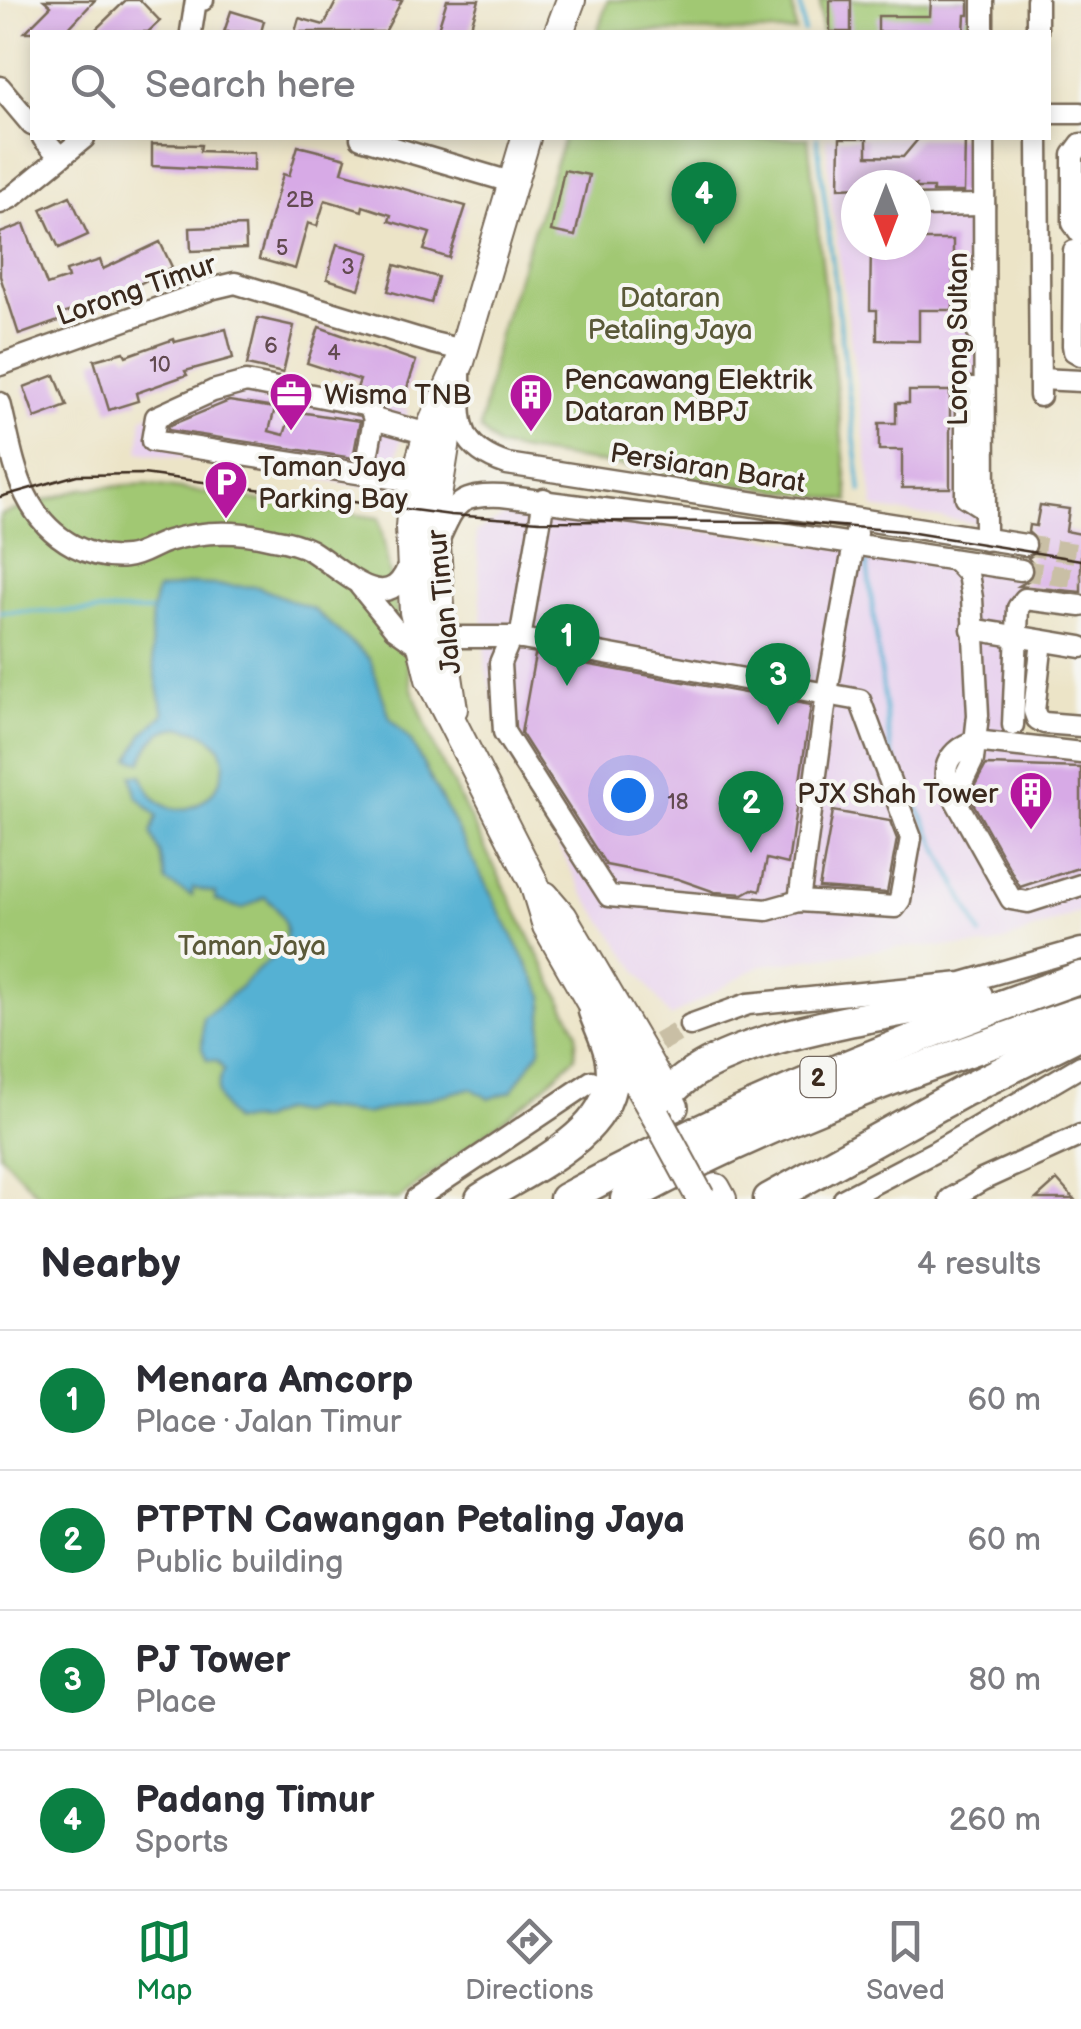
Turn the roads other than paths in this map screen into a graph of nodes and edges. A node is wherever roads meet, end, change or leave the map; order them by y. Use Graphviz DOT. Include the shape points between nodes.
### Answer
graph roads {
  1 [pos="198,0"];
  2 [pos="571,0"];
  3 [pos="983,0"];
  4 [pos="1036,0"];
  5 [pos="191,30"];
  6 [pos="560,30"];
  7 [pos="983,30"];
  8 [pos="1037,30"];
  9 [pos="0,87"];
  10 [pos="1051,113"];
  11 [pos="1081,114"];
  12 [pos="30,123"];
  13 [pos="45,140"];
  14 [pos="81,140"];
  15 [pos="368,140"];
  16 [pos="525,140"];
  17 [pos="974,140"];
  18 [pos="984,140"];
  19 [pos="1038,140"];
  20 [pos="1081,144"];
  21 [pos="60,157"];
  22 [pos="979,160"];
  23 [pos="514,183"];
  24 [pos="0,203"];
  25 [pos="979,205"];
  26 [pos="931,206"];
  27 [pos="1038,220"];
  28 [pos="1077,238"];
  29 [pos="1039,251"];
  30 [pos="1081,355"];
  31 [pos="462,356"];
  32 [pos="0,365"];
  33 [pos="1081,382"];
  34 [pos="0,403"];
  35 [pos="374,419"];
  36 [pos="428,434"];
  37 [pos="364,474"];
  38 [pos="414,481"];
  39 [pos="544,499"];
  40 [pos="858,518"];
  41 [pos="985,540"];
  42 [pos="854,546"];
  43 [pos="1026,546"];
  44 [pos="423,554"];
  45 [pos="954,560"];
  46 [pos="986,566"];
  47 [pos="1022,570"];
  48 [pos="355,581"];
  49 [pos="972,598"];
  50 [pos="1081,606"];
  51 [pos="972,630"];
  52 [pos="1018,637"];
  53 [pos="515,638"];
  54 [pos="1042,641"];
  55 [pos="432,642"];
  56 [pos="1081,647"];
  57 [pos="827,692"];
  58 [pos="1013,725"];
  59 [pos="1081,726"];
  60 [pos="974,741"];
  61 [pos="1081,752"];
  62 [pos="534,883"];
  63 [pos="1081,884"];
  64 [pos="799,902"];
  65 [pos="1081,948"];
  66 [pos="1081,975"];
  67 [pos="962,983"];
  68 [pos="594,1011"];
  69 [pos="1081,1012"];
  70 [pos="853,1021"];
  71 [pos="690,1025"];
  72 [pos="1081,1034"];
  73 [pos="1081,1057"];
  74 [pos="1081,1066"];
  75 [pos="592,1081"];
  76 [pos="966,1090"];
  77 [pos="666,1107"];
  78 [pos="1081,1134"];
  79 [pos="710,1196"];
  80 [pos="416,1199"];
  81 [pos="481,1199"];
  82 [pos="565,1199"];
  83 [pos="626,1199"];
  84 [pos="769,1199"];
  85 [pos="844,1199"];
  86 [pos="950,1199"];
  1 -- 5 [label="street"];
  2 -- 6 [label="main road"];
  3 -- 7 [label="street"];
  4 -- 8 [label="street"];
  9 -- 12 [label="street"];
  10 -- 11 [label="street"];
  13 -- 21 [label="street"];
  14 -- 21 [label="street"];
  15 -- 23 [label="street"];
  16 -- 23 [label="main road, Jalan Timur"];
  17 -- 22 [label="street"];
  18 -- 22 [label="street, Lorong Sultan"];
  19 -- 27 [label="street"];
  20 -- 28 [label="street" via="1072,155"];
  21 -- 24 [label="street"];
  22 -- 25 [label="street, Lorong Sultan"];
  23 -- 31 [label="main road, Jalan Timur"];
  25 -- 26 [label="street"];
  25 -- 41 [label="street, Lorong Sultan"];
  27 -- 28 [label="street"];
  27 -- 29 [label="street"];
  28 -- 29 [label="street"];
  28 -- 30 [label="street" via="1072,345"];
  29 -- 33 [label="street" via="1040,387"];
  31 -- 32 [label="street, Lorong Timur" via="235,283"];
  31 -- 36 [label="main road, Jalan Timur"];
  31 -- 40 [label="street, Persiaran Barat" via="461,426 472,446 494,460"];
  31 -- 44 [label="main road, Jalan Timur"];
  34 -- 48 [label="street" via="32,510 78,548 128,557 201,532 261,536 304,547"];
  35 -- 36 [label="street"];
  35 -- 37 [label="street"];
  35 -- 37 [label="street" via="369,406 246,382 156,417 152,440"];
  36 -- 38 [label="main road, Jalan Timur"];
  37 -- 38 [label="street"];
  38 -- 44 [label="main road, Jalan Timur"];
  39 -- 42 [label="street, Persiaran Barat"];
  39 -- 44 [label="street, Persiaran Barat" via="470,496"];
  39 -- 53 [label="street"];
  40 -- 41 [label="street, Persiaran Barat"];
  40 -- 42 [label="street"];
  41 -- 43 [label="street, Persiaran Barat"];
  42 -- 45 [label="street, Persiaran Barat"];
  42 -- 57 [label="street"];
  44 -- 48 [label="street" via="388,591"];
  44 -- 55 [label="main road, Jalan Timur" via="414,612"];
  45 -- 46 [label="street, Persiaran Barat"];
  45 -- 49 [label="street" via="968,574"];
  46 -- 47 [label="street, Persiaran Barat"];
  46 -- 49 [label="street"];
  48 -- 55 [label="street" via="394,628"];
  49 -- 51 [label="street"];
  50 -- 52 [label="street" via="1025,598 1018,608"];
  51 -- 52 [label="street"];
  51 -- 60 [label="street"];
  52 -- 54 [label="street"];
  52 -- 58 [label="street"];
  53 -- 55 [label="street"];
  53 -- 57 [label="street"];
  53 -- 64 [label="street" via="500,663 504,732 609,896 767,910"];
  54 -- 56 [label="street"];
  54 -- 59 [label="street" via="1037,719"];
  55 -- 62 [label="main road, Jalan Timur" via="430,679"];
  57 -- 64 [label="street"];
  57 -- 64 [label="street" via="864,705 912,843 895,907"];
  60 -- 61 [label="street"];
  60 -- 63 [label="street" via="959,746 945,775 1011,899 1028,902"];
  62 -- 68 [label="main road, Jalan Timur" via="546,926"];
  62 -- 77 [label="main road, Jalan Timur" via="563,916"];
  65 -- 67 [label="street"];
  66 -- 70 [label="highway"];
  66 -- 82 [label="highway, 2" via="794,1086"];
  67 -- 70 [label="street"];
  67 -- 71 [label="street" via="748,1004"];
  68 -- 77 [label="main road, Jalan Timur"];
  68 -- 81 [label="highway" via="611,1067 604,1110 584,1133"];
  69 -- 83 [label="highway, 2" via="812,1111"];
  70 -- 77 [label="highway" via="748,1046 692,1071"];
  72 -- 76 [label="highway"];
  73 -- 76 [label="street"];
  74 -- 85 [label="street"];
  75 -- 80 [label="street"];
  76 -- 84 [label="highway"];
  77 -- 79 [label="main road, Jalan Timur, bridge"];
  78 -- 86 [label="street"];
}
